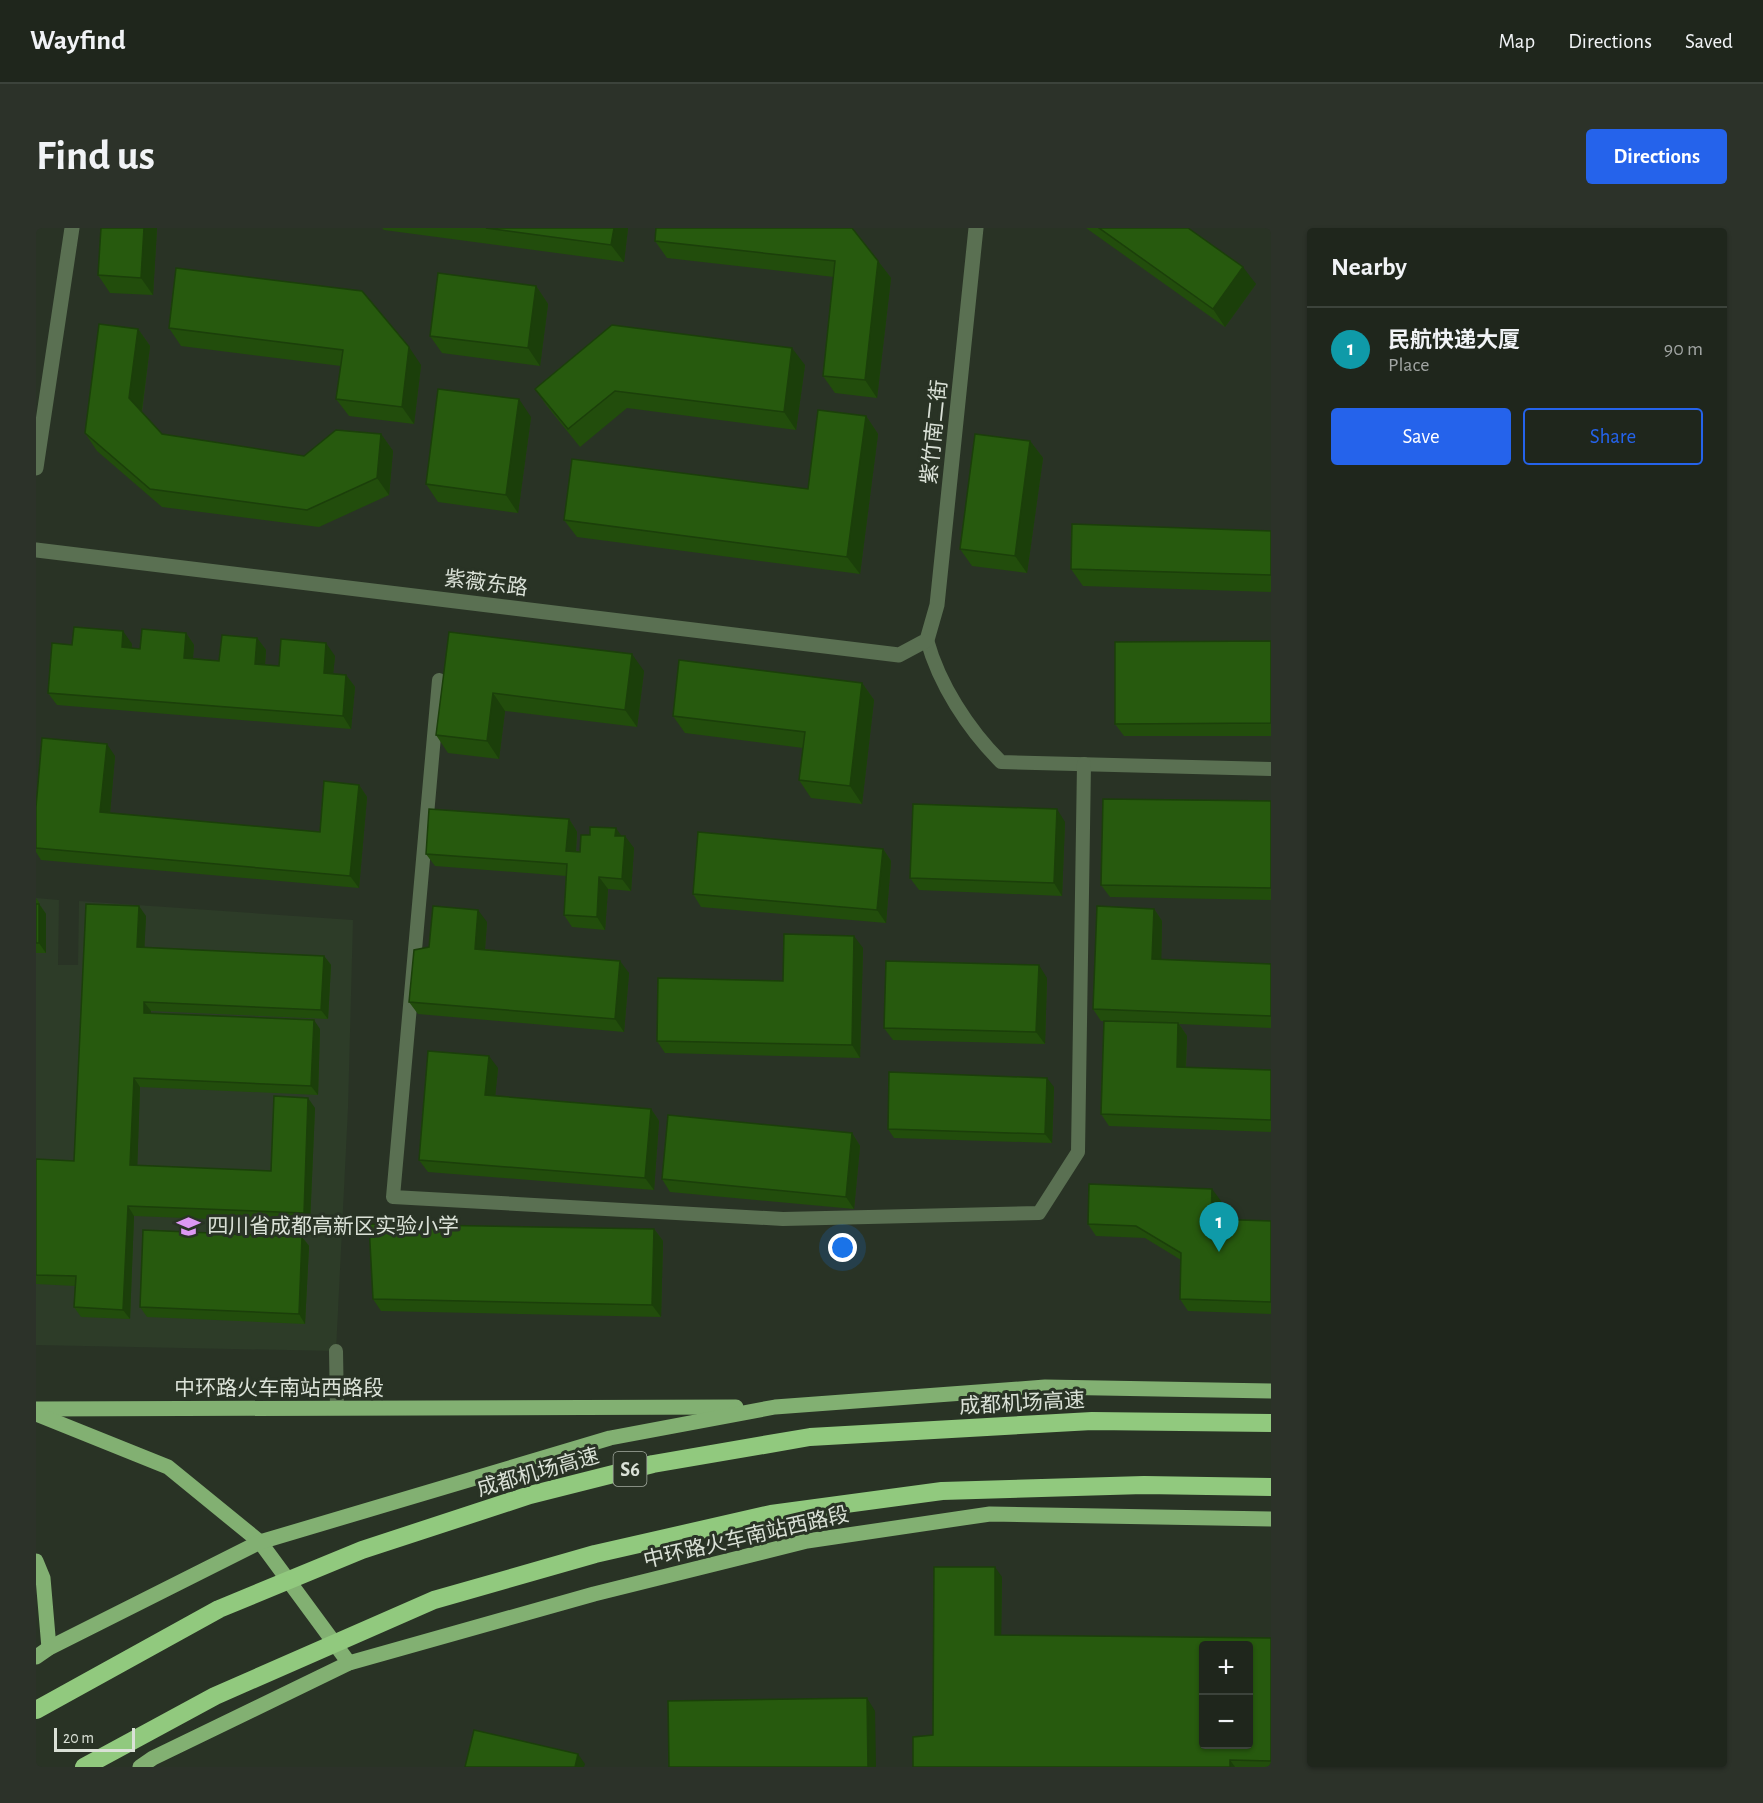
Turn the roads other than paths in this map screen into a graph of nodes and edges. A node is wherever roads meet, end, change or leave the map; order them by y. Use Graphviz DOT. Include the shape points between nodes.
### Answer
graph roads {
  1 [pos="72,228"];
  2 [pos="976,228"];
  3 [pos="36,468"];
  4 [pos="36,550"];
  5 [pos="927,640"];
  6 [pos="439,680"];
  7 [pos="1084,764"];
  8 [pos="1271,770"];
  9 [pos="336,1351"];
  10 [pos="1271,1391"];
  11 [pos="775,1407"];
  12 [pos="337,1408"];
  13 [pos="36,1409"];
  14 [pos="36,1414"];
  15 [pos="1271,1423"];
  16 [pos="1271,1487"];
  17 [pos="1271,1519"];
  18 [pos="260,1542"];
  19 [pos="36,1561"];
  20 [pos="49,1648"];
  21 [pos="36,1657"];
  22 [pos="349,1664"];
  23 [pos="36,1710"];
  24 [pos="84,1767"];
  25 [pos="140,1767"];
  1 -- 3 [label="street"];
  2 -- 5 [label="street, 紫竹南二街" via="937,606"];
  4 -- 5 [label="street, 紫薇东路" via="899,655"];
  5 -- 7 [label="lane" via="935,669 985,746 1001,762"];
  6 -- 7 [label="lane" via="393,1197 783,1219 1039,1213 1078,1152"];
  7 -- 8 [label="lane"];
  9 -- 12 [label="lane"];
  10 -- 11 [label="main road, 中环路火车南站西路段" via="1045,1387"];
  11 -- 12 [label="main road, 中环路火车南站西路段"];
  11 -- 18 [label="main road, 中环路火车南站西路段" via="610,1438"];
  12 -- 13 [label="main road, 中环路火车南站西路段"];
  14 -- 18 [label="main road" via="168,1467"];
  15 -- 23 [label="highway, 成都机场高速 / S6, bridge" via="1092,1421 810,1437 653,1464 530,1495 362,1550 219,1609"];
  16 -- 24 [label="highway, bridge" via="1143,1485 942,1491 771,1514 595,1554 434,1600 215,1696"];
  17 -- 22 [label="main road, 中环路火车南站西路段" via="990,1514 807,1541 594,1594"];
  18 -- 20 [label="main road, 中环路火车南站西路段"];
  18 -- 22 [label="main road"];
  19 -- 20 [label="main road" via="44,1578"];
  20 -- 21 [label="main road, 中环路火车南站西路段"];
  22 -- 25 [label="main road, 中环路火车南站西路段"];
}
